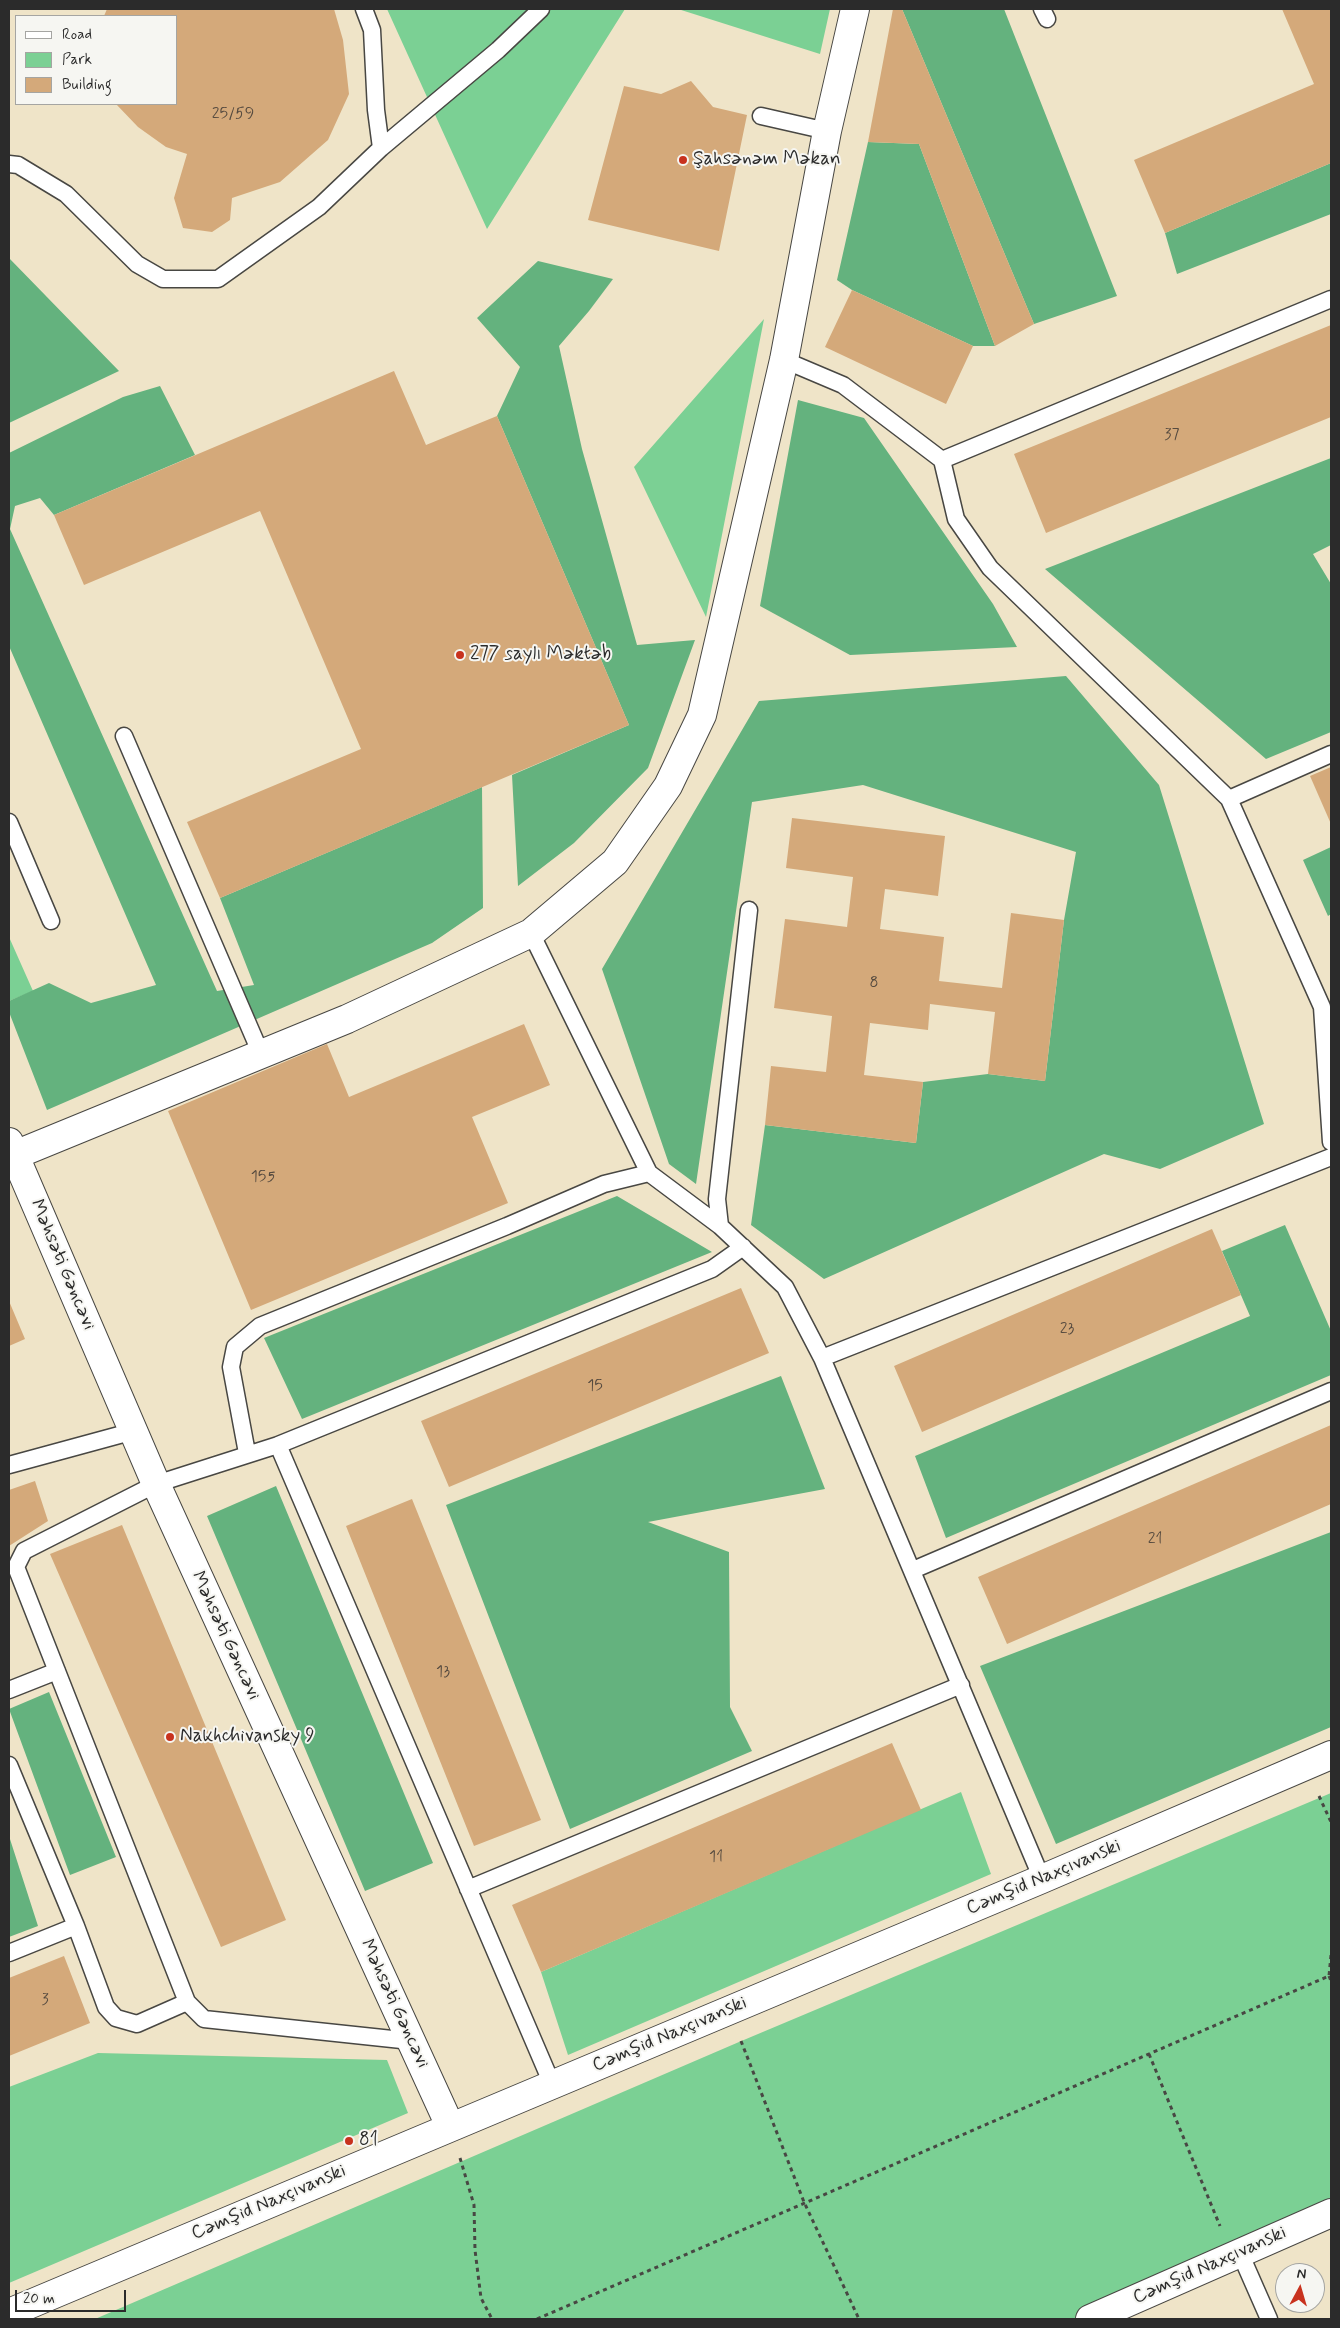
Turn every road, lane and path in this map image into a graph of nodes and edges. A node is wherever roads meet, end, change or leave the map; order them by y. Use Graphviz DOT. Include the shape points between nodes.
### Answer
graph roads {
  1 [pos="364,9"];
  2 [pos="540,9"];
  3 [pos="855,9"];
  4 [pos="761,116"];
  5 [pos="827,131"];
  6 [pos="381,148"];
  7 [pos="9,164"];
  8 [pos="1331,299"];
  9 [pos="784,360"];
  10 [pos="942,460"];
  11 [pos="124,736"];
  12 [pos="1331,754"];
  13 [pos="1229,798"];
  14 [pos="9,822"];
  15 [pos="749,910"];
  16 [pos="51,921"];
  17 [pos="531,933"];
  18 [pos="1327,1005"];
  19 [pos="261,1054"];
  20 [pos="1331,1142"];
  21 [pos="11,1151"];
  22 [pos="1331,1157"];
  23 [pos="649,1173"];
  24 [pos="720,1226"];
  25 [pos="743,1247"];
  26 [pos="822,1358"];
  27 [pos="1331,1391"];
  28 [pos="134,1431"];
  29 [pos="278,1445"];
  30 [pos="247,1454"];
  31 [pos="9,1465"];
  32 [pos="156,1484"];
  33 [pos="913,1570"];
  34 [pos="57,1671"];
  35 [pos="961,1685"];
  36 [pos="9,1690"];
  37 [pos="1331,1755"];
  38 [pos="9,1764"];
  39 [pos="1042,1879"];
  40 [pos="468,1889"];
  41 [pos="76,1926"];
  42 [pos="9,1953"];
  43 [pos="1331,1955"];
  44 [pos="1329,1976"];
  45 [pos="1331,1981"];
  46 [pos="187,2002"];
  47 [pos="729,2010"];
  48 [pos="411,2041"];
  49 [pos="1148,2054"];
  50 [pos="552,2084"];
  51 [pos="450,2126"];
  52 [pos="804,2202"];
  53 [pos="1331,2214"];
  54 [pos="1237,2255"];
  55 [pos="9,2313"];
  56 [pos="492,2319"];
  57 [pos="537,2319"];
  58 [pos="859,2319"];
  59 [pos="1090,2319"];
  60 [pos="1269,2319"];
  1 -- 6 [label="lane" via="372,30"];
  2 -- 6 [label="lane" via="498,50"];
  3 -- 5 [label="street"];
  4 -- 5 [label="lane"];
  5 -- 9 [label="street"];
  6 -- 7 [label="lane" via="319,207 218,278 163,279 137,264 66,194 18,165"];
  8 -- 10 [label="lane"];
  9 -- 10 [label="lane" via="843,384"];
  9 -- 17 [label="street" via="702,715 668,786 615,862"];
  10 -- 13 [label="lane" via="956,519 990,568"];
  11 -- 19 [label="lane"];
  12 -- 13 [label="lane"];
  13 -- 18 [label="lane"];
  14 -- 16 [label="lane"];
  15 -- 24 [label="lane" via="716,1199"];
  17 -- 19 [label="street" via="347,1019"];
  17 -- 23 [label="lane"];
  18 -- 20 [label="lane"];
  19 -- 21 [label="street"];
  21 -- 28 [label="street, Məhsəti Gəncəvi"];
  22 -- 26 [label="lane"];
  23 -- 24 [label="lane"];
  23 -- 30 [label="lane" via="604,1184 260,1326 235,1347 231,1367"];
  24 -- 25 [label="lane"];
  25 -- 26 [label="lane" via="785,1287"];
  25 -- 29 [label="lane" via="712,1270"];
  26 -- 33 [label="lane"];
  27 -- 33 [label="lane"];
  28 -- 31 [label="lane"];
  28 -- 32 [label="street, Məhsəti Gəncəvi"];
  29 -- 30 [label="lane"];
  29 -- 40 [label="lane"];
  30 -- 32 [label="lane"];
  32 -- 34 [label="lane" via="24,1552 16,1567"];
  32 -- 48 [label="street, Məhsəti Gəncəvi"];
  33 -- 35 [label="lane"];
  34 -- 36 [label="lane"];
  34 -- 46 [label="lane"];
  35 -- 39 [label="lane"];
  35 -- 40 [label="lane"];
  37 -- 39 [label="street, Cəmşid Naxçıvanski"];
  38 -- 41 [label="lane"];
  39 -- 47 [label="street, Cəmşid Naxçıvanski"];
  40 -- 50 [label="lane"];
  41 -- 42 [label="lane"];
  41 -- 46 [label="lane" via="106,2007 116,2018 138,2024"];
  43 -- 44 [label="path"];
  44 -- 45 [label="path"];
  44 -- 49 [label="path"];
  46 -- 48 [label="lane" via="204,2019"];
  47 -- 50 [label="street, Cəmşid Naxçıvanski"];
  47 -- 52 [label="path"];
  48 -- 51 [label="street, Məhsəti Gəncəvi"];
  49 -- 52 [label="path"];
  49 -- 54 [label="path" via="1198,2179"];
  50 -- 51 [label="street, Cəmşid Naxçıvanski"];
  51 -- 55 [label="street, Cəmşid Naxçıvanski"];
  51 -- 56 [label="path" via="474,2205 481,2298"];
  52 -- 57 [label="path"];
  52 -- 58 [label="path"];
  53 -- 54 [label="street, Cəmşid Naxçıvanski"];
  54 -- 59 [label="street, Cəmşid Naxçıvanski"];
  54 -- 60 [label="lane"];
}
